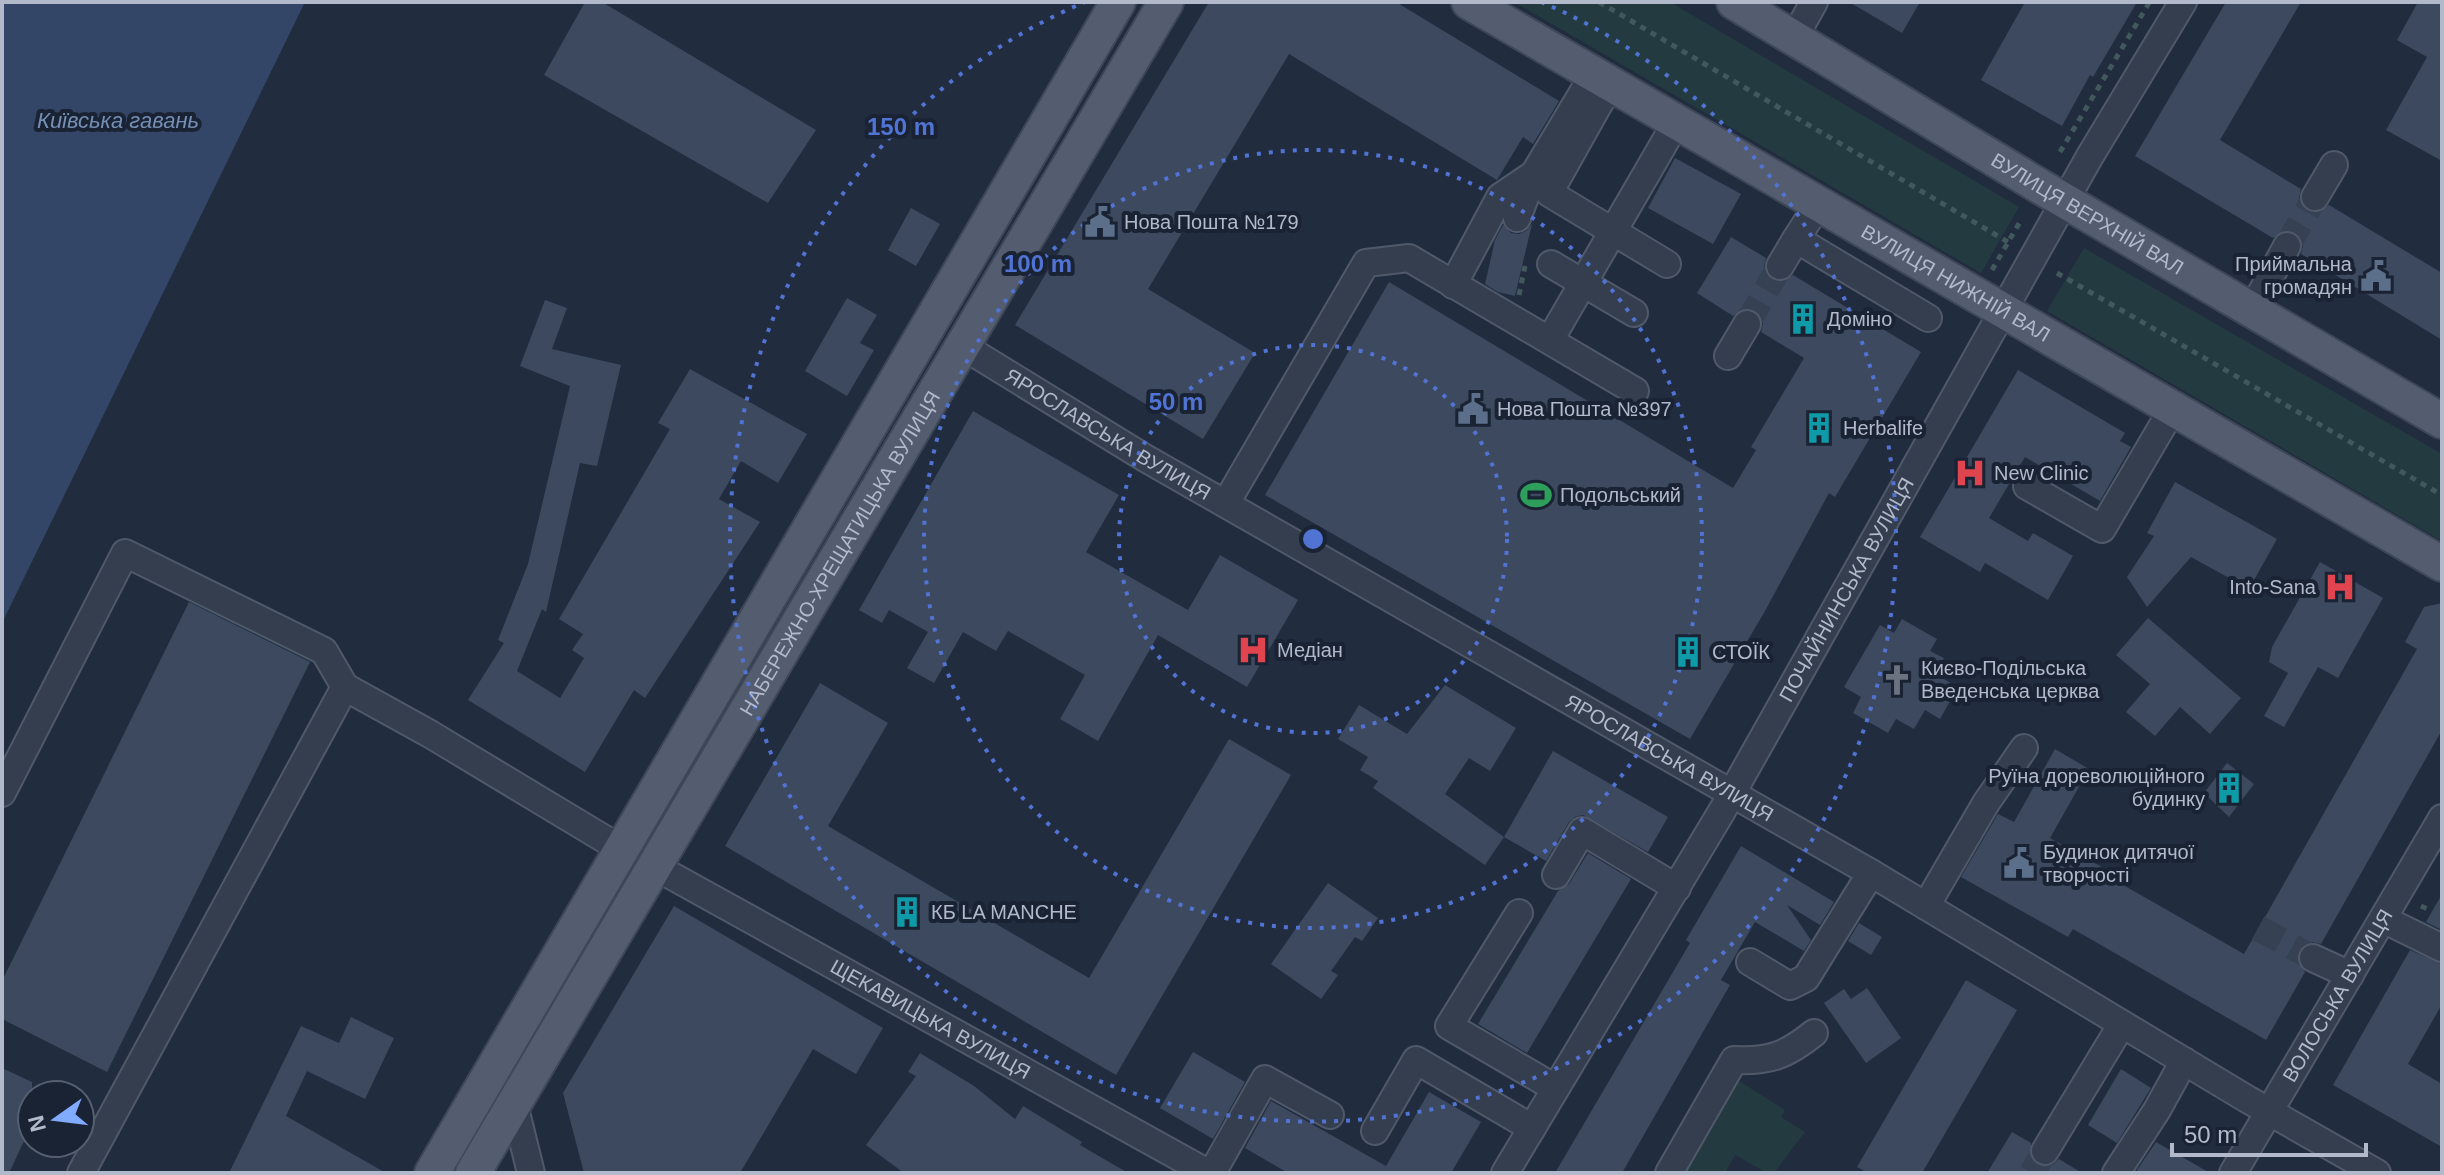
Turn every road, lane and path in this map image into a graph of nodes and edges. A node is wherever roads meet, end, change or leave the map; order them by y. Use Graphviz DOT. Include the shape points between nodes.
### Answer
graph roads {
  1 [pos="1118,2"];
  2 [pos="1166,2"];
  3 [pos="1469,2"];
  4 [pos="1599,2"];
  5 [pos="1734,2"];
  6 [pos="1814,2"];
  7 [pos="2150,2"];
  8 [pos="2183,2"];
  9 [pos="1794,38"];
  10 [pos="1603,80"];
  11 [pos="1677,121"];
  12 [pos="2334,165"];
  13 [pos="1534,174"];
  14 [pos="2053,194"];
  15 [pos="2315,197"];
  16 [pos="1819,203"];
  17 [pos="1517,218"];
  18 [pos="1612,232"];
  19 [pos="1796,239"];
  20 [pos="2008,242"];
  21 [pos="2287,246"];
  22 [pos="1551,264"];
  23 [pos="1667,264"];
  24 [pos="1780,266"];
  25 [pos="2057,273"];
  26 [pos="1583,283"];
  27 [pos="1453,285"];
  28 [pos="1991,302"];
  29 [pos="2252,310"];
  30 [pos="1634,313"];
  31 [pos="1928,318"];
  32 [pos="1747,324"];
  33 [pos="1550,340"];
  34 [pos="961,345"];
  35 [pos="1728,356"];
  36 [pos="1635,391"];
  37 [pos="2173,408"];
  38 [pos="2442,421"];
  39 [pos="2027,486"];
  40 [pos="2442,495"];
  41 [pos="1226,503"];
  42 [pos="2442,564"];
  43 [pos="345,687"];
  44 [pos="2024,748"];
  45 [pos="2,793"];
  46 [pos="1732,793"];
  47 [pos="2442,818"];
  48 [pos="621,849"];
  49 [pos="654,866"];
  50 [pos="1871,873"];
  51 [pos="1556,875"];
  52 [pos="1677,888"];
  53 [pos="1926,906"];
  54 [pos="2421,906"];
  55 [pos="2432,911"];
  56 [pos="1519,913"];
  57 [pos="2383,919"];
  58 [pos="2442,948"];
  59 [pos="2313,958"];
  60 [pos="1750,962"];
  61 [pos="2350,975"];
  62 [pos="2122,1024"];
  63 [pos="1814,1033"];
  64 [pos="2184,1061"];
  65 [pos="1555,1088"];
  66 [pos="514,1104"];
  67 [pos="2270,1112"];
  68 [pos="1330,1115"];
  69 [pos="1532,1128"];
  70 [pos="1375,1131"];
  71 [pos="2045,1151"];
  72 [pos="81,1173"];
  73 [pos="432,1173"];
  74 [pos="473,1173"];
  75 [pos="531,1173"];
  76 [pos="1210,1173"];
  77 [pos="1505,1173"];
  78 [pos="1669,1173"];
  79 [pos="2116,1173"];
  80 [pos="2233,1173"];
  81 [pos="2376,1173"];
  1 -- 48 [label="main road, НАБЕРЕЖНО-ХРЕЩАТИЦЬКА ВУЛИЦЯ"];
  2 -- 34 [label="main road, НАБЕРЕЖНО-ХРЕЩАТИЦЬКА ВУЛИЦЯ"];
  3 -- 10 [label="main road, ВУЛИЦЯ НИЖНІЙ ВАЛ"];
  4 -- 20 [label="path"];
  5 -- 9 [label="main road, ВУЛИЦЯ ВЕРХНІЙ ВАЛ"];
  6 -- 9 [label="street"];
  7 -- 14 [label="path" via="2065,141"];
  8 -- 14 [label="street, ПОЧАЙНИНСЬКА ВУЛИЦЯ"];
  9 -- 14 [label="main road, ВУЛИЦЯ ВЕРХНІЙ ВАЛ"];
  10 -- 11 [label="main road, ВУЛИЦЯ НИЖНІЙ ВАЛ"];
  10 -- 13 [label="street"];
  10 -- 18 [label="street" via="1600,102 1549,193"];
  11 -- 16 [label="main road, ВУЛИЦЯ НИЖНІЙ ВАЛ"];
  11 -- 18 [label="street"];
  12 -- 15 [label="street"];
  13 -- 17 [label="street"];
  13 -- 27 [label="street" via="1500,197"];
  14 -- 20 [label="path"];
  14 -- 28 [label="street, ПОЧАЙНИНСЬКА ВУЛИЦЯ"];
  14 -- 29 [label="main road, ВУЛИЦЯ ВЕРХНІЙ ВАЛ"];
  16 -- 19 [label="street"];
  16 -- 28 [label="main road, ВУЛИЦЯ НИЖНІЙ ВАЛ"];
  18 -- 23 [label="street"];
  18 -- 26 [label="street"];
  19 -- 24 [label="street"];
  19 -- 31 [label="street"];
  20 -- 28 [label="path"];
  21 -- 29 [label="street"];
  22 -- 26 [label="street"];
  25 -- 40 [label="path"];
  26 -- 30 [label="street"];
  26 -- 33 [label="street"];
  27 -- 33 [label="street"];
  27 -- 41 [label="street" via="1409,258 1366,263"];
  28 -- 37 [label="main road, ВУЛИЦЯ НИЖНІЙ ВАЛ"];
  28 -- 46 [label="street, ПОЧАЙНИНСЬКА ВУЛИЦЯ"];
  29 -- 38 [label="main road, ВУЛИЦЯ ВЕРХНІЙ ВАЛ"];
  32 -- 35 [label="street"];
  33 -- 36 [label="street"];
  34 -- 41 [label="street, ЯРОСЛАВСЬКА ВУЛИЦЯ"];
  34 -- 49 [label="main road, НАБЕРЕЖНО-ХРЕЩАТИЦЬКА ВУЛИЦЯ"];
  37 -- 39 [label="street" via="2102,529"];
  37 -- 42 [label="main road, ВУЛИЦЯ НИЖНІЙ ВАЛ"];
  41 -- 46 [label="street, ЯРОСЛАВСЬКА ВУЛИЦЯ"];
  43 -- 45 [label="street" via="324,651 125,553"];
  43 -- 48 [label="street"];
  43 -- 72 [label="street"];
  44 -- 53 [label="street"];
  46 -- 50 [label="street, ЯРОСЛАВСЬКА ВУЛИЦЯ"];
  46 -- 52 [label="street, ПОЧАЙНИНСЬКА ВУЛИЦЯ"];
  47 -- 57 [label="street, ВОЛОСЬКА ВУЛИЦЯ"];
  48 -- 73 [label="main road, НАБЕРЕЖНО-ХРЕЩАТИЦЬКА ВУЛИЦЯ"];
  49 -- 66 [label="main road, НАБЕРЕЖНО-ХРЕЩАТИЦЬКА ВУЛИЦЯ"];
  49 -- 76 [label="street, ЩЕКАВИЦЬКА ВУЛИЦЯ"];
  50 -- 53 [label="street, ЯРОСЛАВСЬКА ВУЛИЦЯ"];
  50 -- 60 [label="street" via="1806,978 1790,986"];
  51 -- 52 [label="street" via="1582,831"];
  52 -- 65 [label="street, ПОЧАЙНИНСЬКА ВУЛИЦЯ"];
  53 -- 62 [label="street, ЯРОСЛАВСЬКА ВУЛИЦЯ"];
  54 -- 55 [label="path"];
  56 -- 65 [label="street" via="1449,1026"];
  57 -- 58 [label="street"];
  57 -- 61 [label="street, ВОЛОСЬКА ВУЛИЦЯ"];
  59 -- 61 [label="street"];
  61 -- 67 [label="street, ВОЛОСЬКА ВУЛИЦЯ"];
  62 -- 64 [label="street, ЯРОСЛАВСЬКА ВУЛИЦЯ"];
  62 -- 71 [label="street"];
  63 -- 78 [label="street" via="1792,1051 1754,1061 1734,1060"];
  64 -- 67 [label="street, ЯРОСЛАВСЬКА ВУЛИЦЯ"];
  64 -- 79 [label="street"];
  65 -- 69 [label="street, ПОЧАЙНИНСЬКА ВУЛИЦЯ"];
  66 -- 74 [label="main road, НАБЕРЕЖНО-ХРЕЩАТИЦЬКА ВУЛИЦЯ"];
  66 -- 75 [label="street"];
  67 -- 80 [label="street, ВОЛОСЬКА ВУЛИЦЯ"];
  67 -- 81 [label="street, ЯРОСЛАВСЬКА ВУЛИЦЯ"];
  68 -- 76 [label="street" via="1265,1079"];
  69 -- 70 [label="street" via="1416,1060"];
  69 -- 77 [label="street, ПОЧАЙНИНСЬКА ВУЛИЦЯ"];
}
